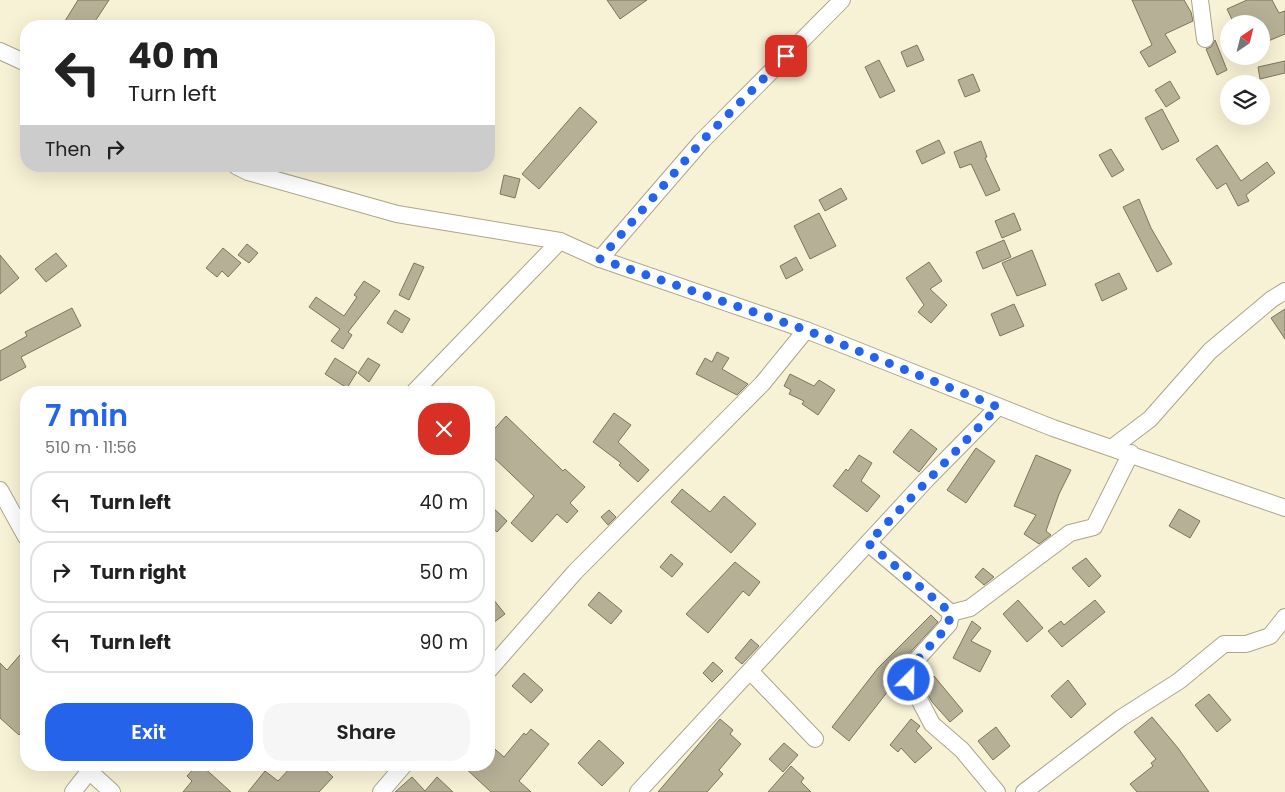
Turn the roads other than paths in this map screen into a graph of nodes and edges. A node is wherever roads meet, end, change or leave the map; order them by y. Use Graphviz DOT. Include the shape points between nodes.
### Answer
graph roads {
  1 [pos="842,0"];
  2 [pos="1200,0"];
  3 [pos="1206,39"];
  4 [pos="0,50"];
  5 [pos="20,60"];
  6 [pos="248,172"];
  7 [pos="560,240"];
  8 [pos="600,259"];
  9 [pos="1285,292"];
  10 [pos="806,330"];
  11 [pos="420,386"];
  12 [pos="998,407"];
  13 [pos="1113,447"];
  14 [pos="1131,453"];
  15 [pos="0,490"];
  16 [pos="1285,508"];
  17 [pos="20,526"];
  18 [pos="868,543"];
  19 [pos="951,613"];
  20 [pos="1285,617"];
  21 [pos="495,663"];
  22 [pos="751,672"];
  23 [pos="815,740"];
  24 [pos="89,771"];
  25 [pos="94,771"];
  26 [pos="399,771"];
  27 [pos="73,792"];
  28 [pos="112,792"];
  29 [pos="381,792"];
  30 [pos="638,792"];
  31 [pos="997,792"];
  32 [pos="1024,792"];
  1 -- 8 [label="street" via="702,141"];
  2 -- 3 [label="street"];
  4 -- 5 [label="street"];
  6 -- 7 [label="street" via="397,214"];
  7 -- 8 [label="street"];
  7 -- 11 [label="street"];
  8 -- 10 [label="street"];
  9 -- 13 [label="street" via="1272,299 1210,351 1150,419"];
  10 -- 12 [label="street"];
  10 -- 21 [label="street" via="762,384 575,572"];
  12 -- 13 [label="street"];
  12 -- 18 [label="street"];
  13 -- 14 [label="street"];
  14 -- 16 [label="street"];
  14 -- 19 [label="street" via="1094,527 1070,533 970,608"];
  15 -- 17 [label="street"];
  18 -- 19 [label="street"];
  18 -- 22 [label="street"];
  19 -- 31 [label="street" via="949,624 911,666 909,680 932,724 962,750"];
  20 -- 32 [label="street" via="1270,636 1246,644 1224,644 1179,681 1121,718"];
  22 -- 23 [label="street"];
  22 -- 30 [label="street"];
  24 -- 27 [label="street"];
  25 -- 28 [label="street"];
  26 -- 29 [label="street"];
}
